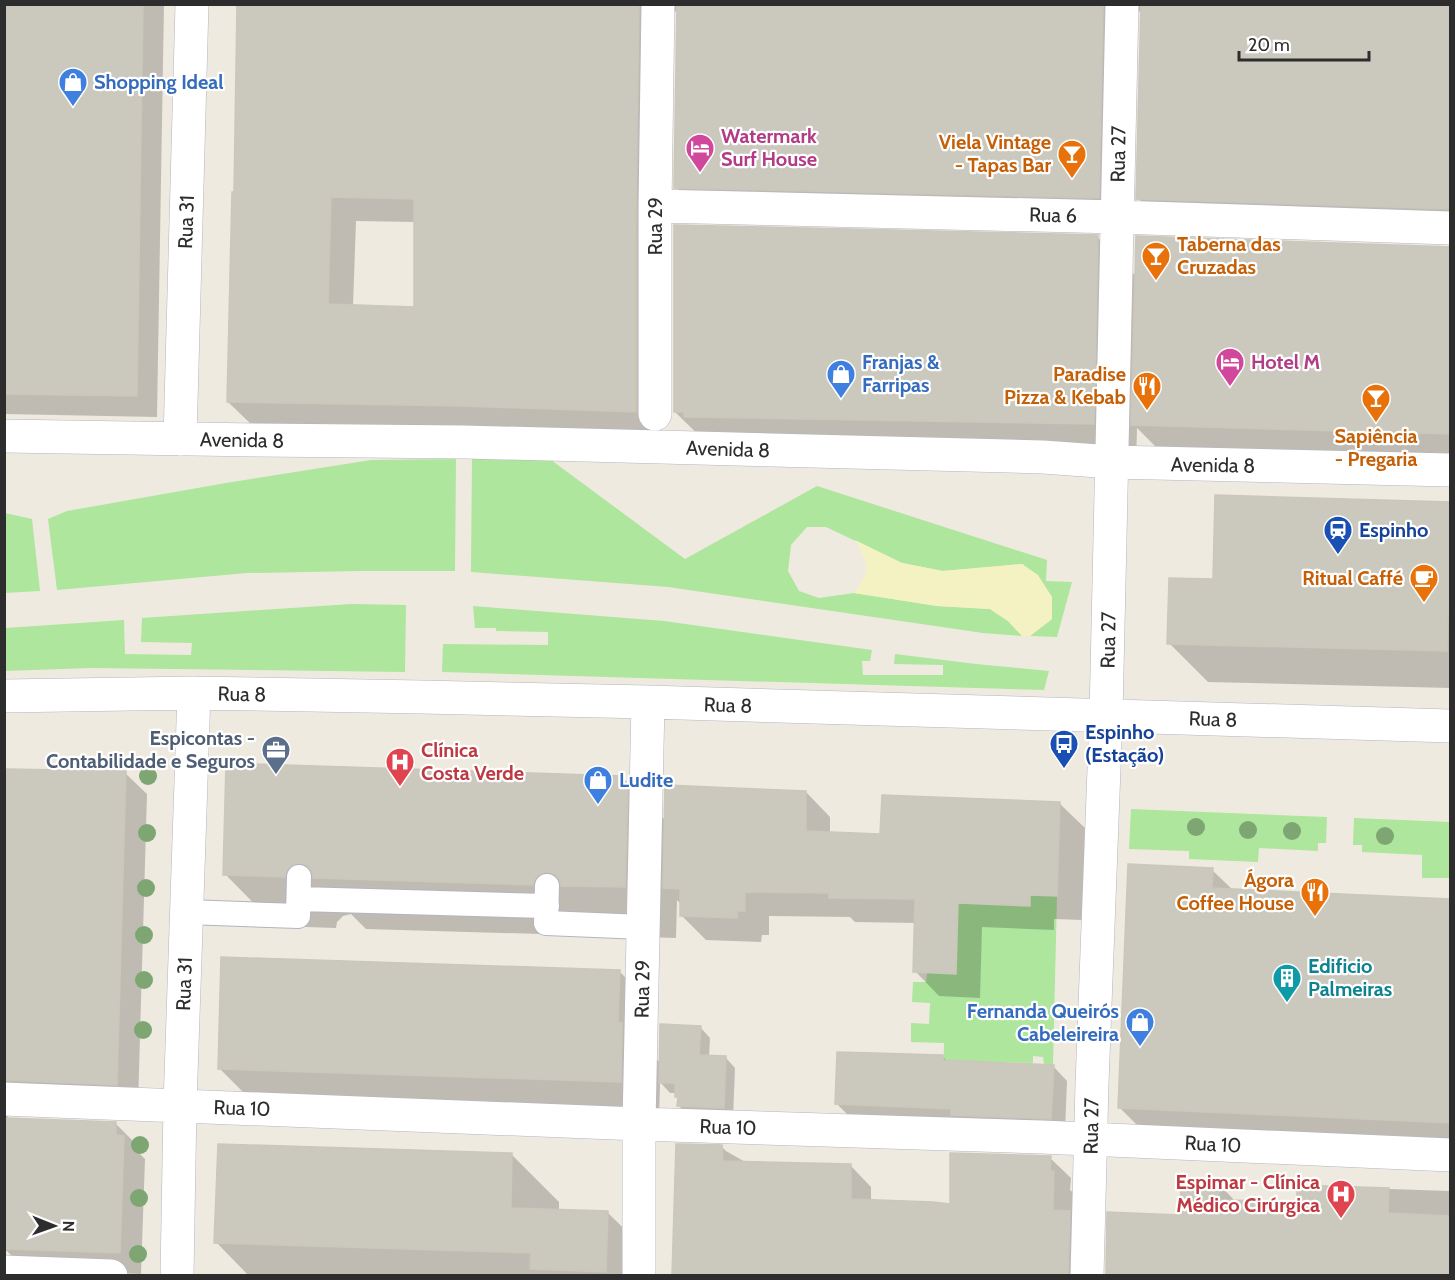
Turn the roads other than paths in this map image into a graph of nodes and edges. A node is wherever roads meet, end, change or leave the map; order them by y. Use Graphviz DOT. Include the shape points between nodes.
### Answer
graph roads {
  1 [pos="192,4"];
  2 [pos="658,4"];
  3 [pos="1122,4"];
  4 [pos="655,206"];
  5 [pos="1117,217"];
  6 [pos="1450,228"];
  7 [pos="4,436"];
  8 [pos="180,439"];
  9 [pos="654,447"];
  10 [pos="1112,462"];
  11 [pos="1450,470"];
  12 [pos="194,693"];
  13 [pos="4,696"];
  14 [pos="648,702"];
  15 [pos="1106,716"];
  16 [pos="1450,726"];
  17 [pos="187,912"];
  18 [pos="643,927"];
  19 [pos="4,1099"];
  20 [pos="180,1105"];
  21 [pos="639,1124"];
  22 [pos="1091,1139"];
  23 [pos="1450,1155"];
  24 [pos="4,1272"];
  25 [pos="111,1275"];
  26 [pos="177,1275"];
  27 [pos="639,1275"];
  28 [pos="1087,1275"];
  1 -- 8 [label="street, Rua 31"];
  2 -- 4 [label="street, Rua 29"];
  3 -- 5 [label="street, Rua 27"];
  4 -- 5 [label="street, Rua 6"];
  4 -- 9 [label="street, Rua 29"];
  5 -- 6 [label="street, Rua 6"];
  5 -- 10 [label="street, Rua 27"];
  7 -- 8 [label="street, Avenida 8"];
  8 -- 9 [label="street, Avenida 8"];
  9 -- 10 [label="street, Avenida 8"];
  10 -- 11 [label="street, Avenida 8"];
  10 -- 15 [label="street, Rua 27"];
  12 -- 13 [label="street, Rua 8"];
  12 -- 14 [label="street, Rua 8"];
  12 -- 17 [label="street, Rua 31"];
  14 -- 15 [label="street, Rua 8"];
  14 -- 18 [label="street, Rua 29"];
  15 -- 16 [label="street, Rua 8"];
  15 -- 22 [label="street, Rua 27"];
  17 -- 18 [label="lane" via="298,916 299,888 547,896 546,924"];
  17 -- 20 [label="street, Rua 31"];
  18 -- 21 [label="street, Rua 29"];
  19 -- 20 [label="street, Rua 10"];
  20 -- 21 [label="street, Rua 10"];
  20 -- 26 [label="street, Rua 31"];
  21 -- 22 [label="street, Rua 10"];
  21 -- 27 [label="street, Rua 29"];
  22 -- 23 [label="street, Rua 10"];
  22 -- 28 [label="street, Rua 27"];
  24 -- 25 [label="street"];
}
